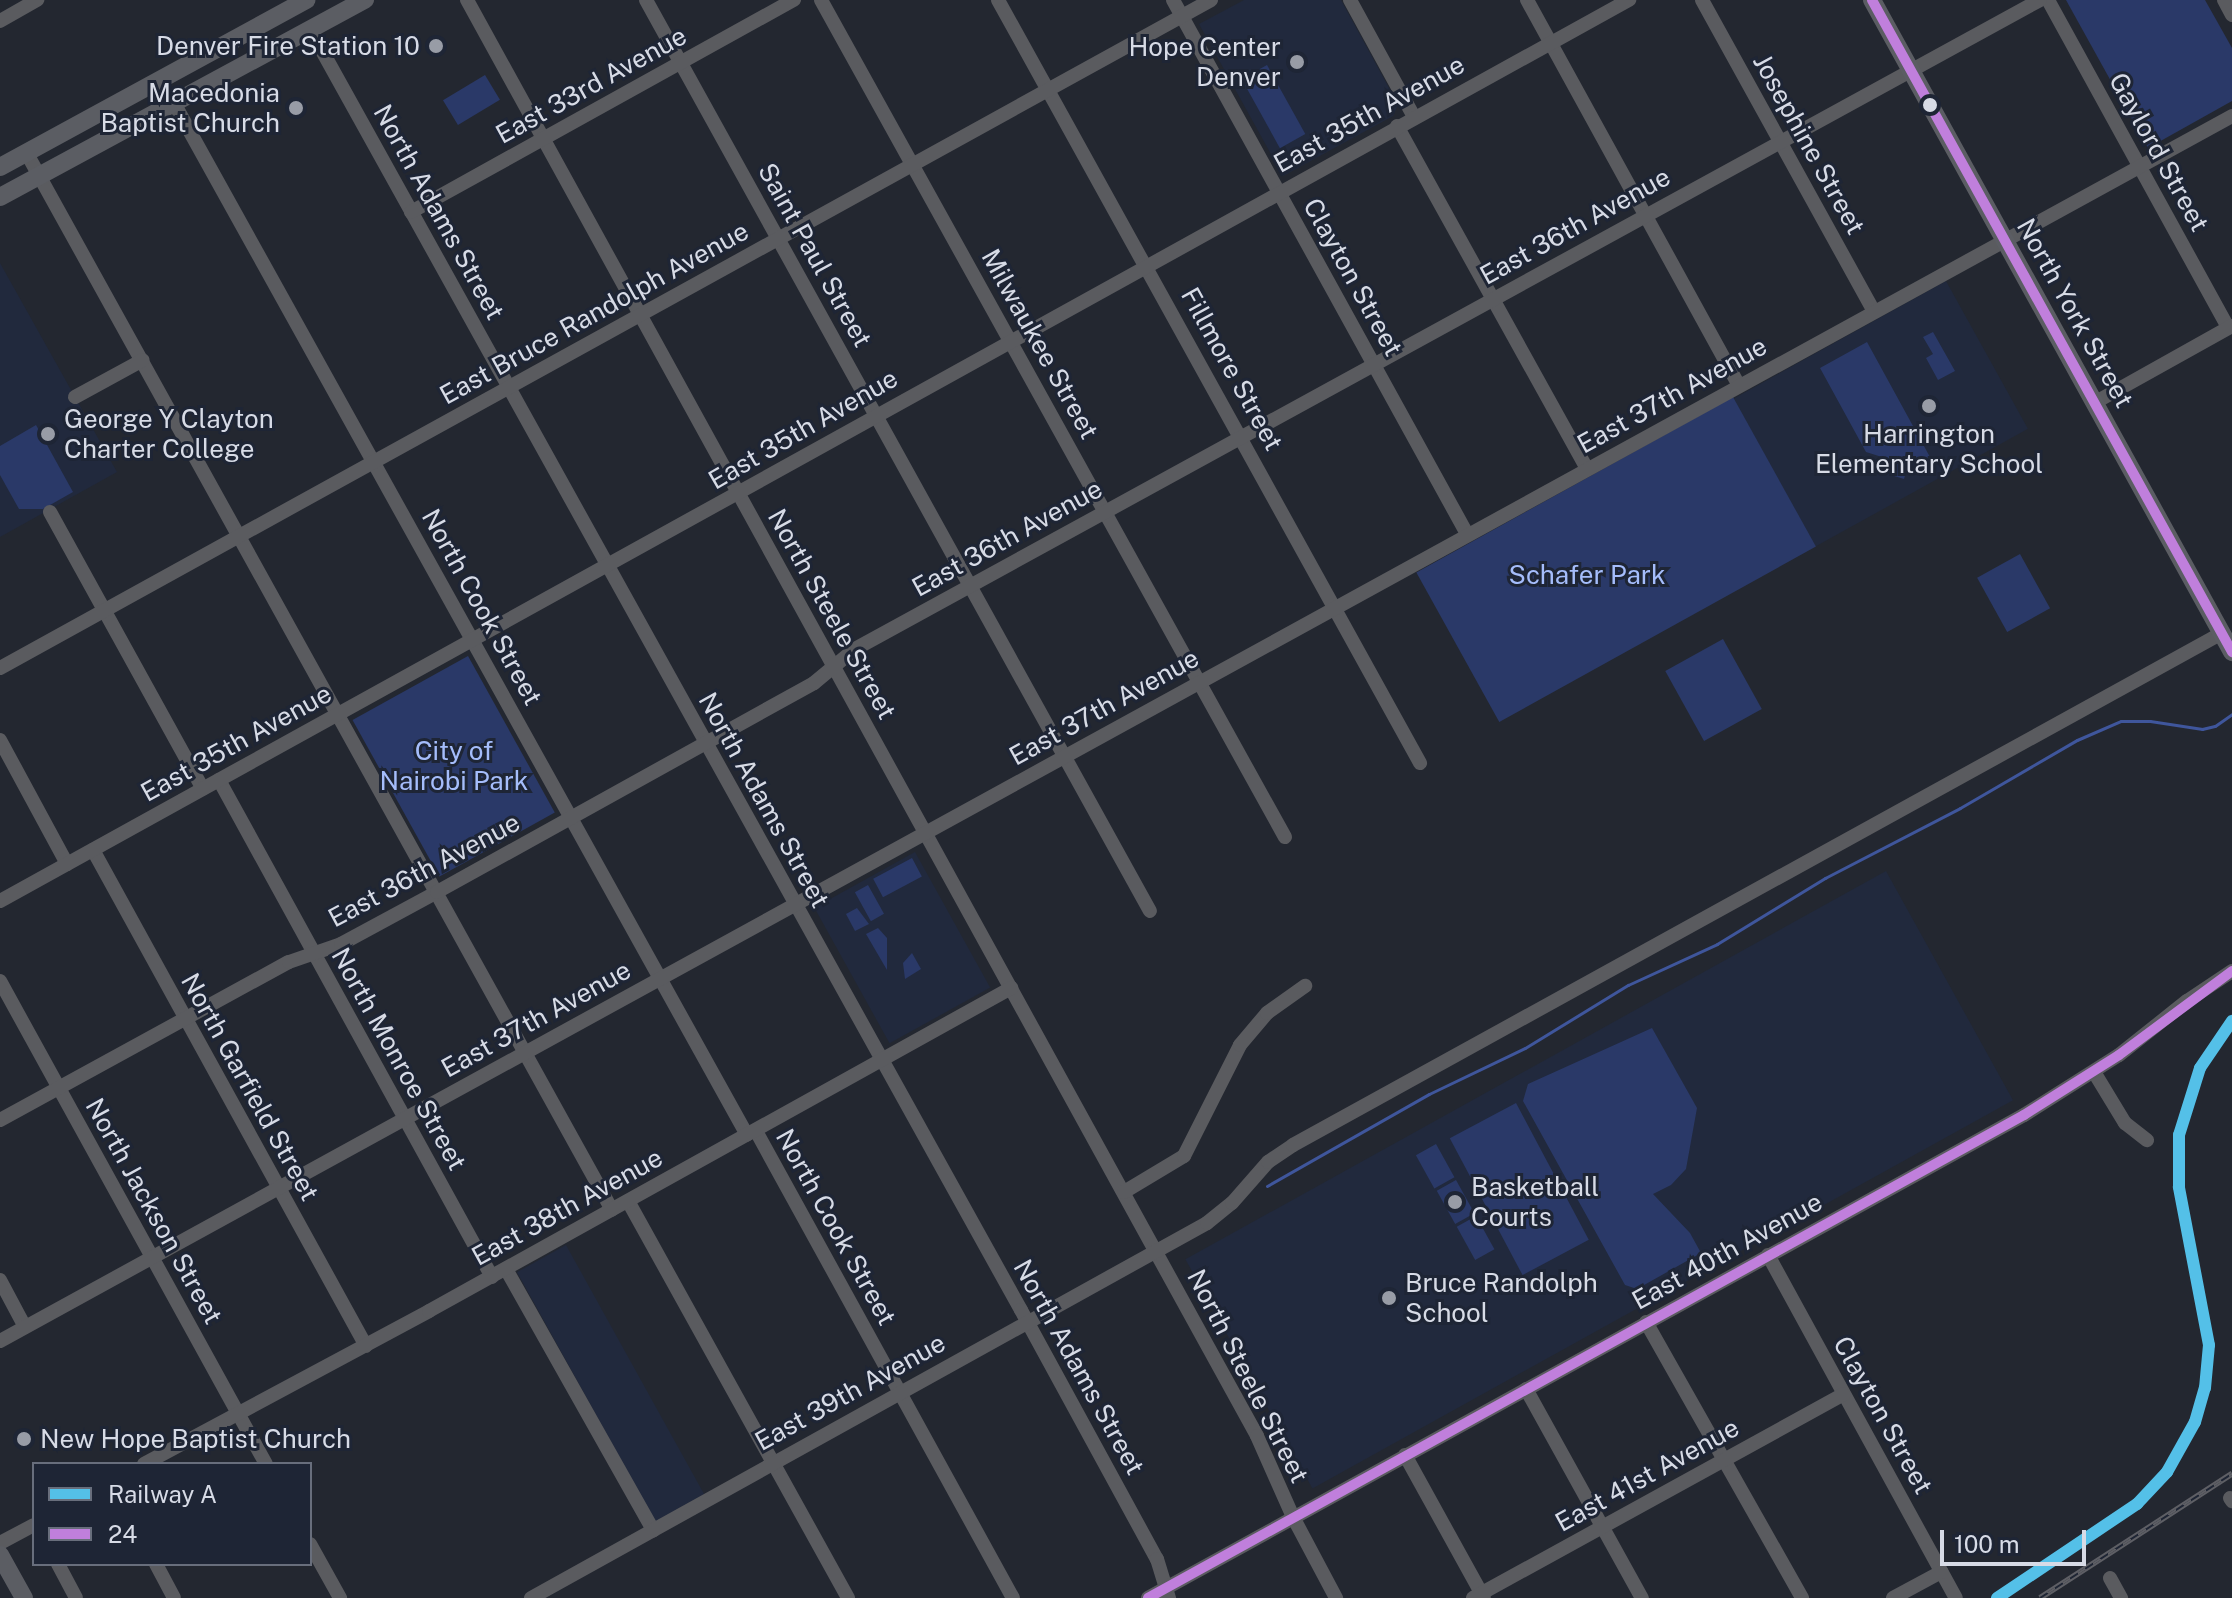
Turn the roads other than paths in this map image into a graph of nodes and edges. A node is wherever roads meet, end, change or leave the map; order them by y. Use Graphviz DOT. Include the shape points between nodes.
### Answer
graph roads {
  1 [pos="306,0"];
  2 [pos="365,0"];
  3 [pos="467,0"];
  4 [pos="646,0"];
  5 [pos="794,0"];
  6 [pos="821,0"];
  7 [pos="998,0"];
  8 [pos="1173,0"];
  9 [pos="1211,0"];
  10 [pos="1350,0"];
  11 [pos="1527,0"];
  12 [pos="1629,0"];
  13 [pos="1702,0"];
  14 [pos="1872,0"];
  15 [pos="2040,0"];
  16 [pos="2048,0"];
  17 [pos="2224,0"];
  18 [pos="31,1"];
  19 [pos="2232,15"];
  20 [pos="1182,16"];
  21 [pos="0,21"];
  22 [pos="310,29"];
  23 [pos="1550,42"];
  24 [pos="681,63"];
  25 [pos="1912,72"];
  26 [pos="1048,90"];
  27 [pos="174,103"];
  28 [pos="2232,116"];
  29 [pos="1414,117"];
  30 [pos="1397,126"];
  31 [pos="543,139"];
  32 [pos="1780,141"];
  33 [pos="26,152"];
  34 [pos="913,165"];
  35 [pos="2140,166"];
  36 [pos="0,167"];
  37 [pos="39,176"];
  38 [pos="1279,192"];
  39 [pos="0,197"];
  40 [pos="411,212"];
  41 [pos="1646,214"];
  42 [pos="778,239"];
  43 [pos="2005,241"];
  44 [pos="1147,265"];
  45 [pos="1492,298"];
  46 [pos="1874,312"];
  47 [pos="640,315"];
  48 [pos="2230,327"];
  49 [pos="1010,340"];
  50 [pos="143,360"];
  51 [pos="1374,365"];
  52 [pos="1739,385"];
  53 [pos="509,387"];
  54 [pos="75,397"];
  55 [pos="2094,403"];
  56 [pos="876,414"];
  57 [pos="1241,437"];
  58 [pos="374,462"];
  59 [pos="1587,469"];
  60 [pos="738,490"];
  61 [pos="50,512"];
  62 [pos="1105,512"];
  63 [pos="1467,534"];
  64 [pos="239,536"];
  65 [pos="608,567"];
  66 [pos="970,587"];
  67 [pos="1335,607"];
  68 [pos="104,611"];
  69 [pos="2222,633"];
  70 [pos="473,641"];
  71 [pos="2232,652"];
  72 [pos="833,666"];
  73 [pos="0,668"];
  74 [pos="1199,682"];
  75 [pos="339,714"];
  76 [pos="0,740"];
  77 [pos="705,742"];
  78 [pos="1065,756"];
  79 [pos="1420,763"];
  80 [pos="219,780"];
  81 [pos="203,789"];
  82 [pos="571,818"];
  83 [pos="925,833"];
  84 [pos="1285,837"];
  85 [pos="93,850"];
  86 [pos="67,864"];
  87 [pos="437,892"];
  88 [pos="0,901"];
  89 [pos="795,905"];
  90 [pos="1150,911"];
  91 [pos="314,954"];
  92 [pos="2232,971"];
  93 [pos="660,979"];
  94 [pos="0,981"];
  95 [pos="1305,986"];
  96 [pos="1011,988"];
  97 [pos="185,1019"];
  98 [pos="525,1052"];
  99 [pos="881,1060"];
  100 [pos="2094,1072"];
  101 [pos="59,1088"];
  102 [pos="404,1119"];
  103 [pos="0,1120"];
  104 [pos="751,1133"];
  105 [pos="2147,1140"];
  106 [pos="278,1189"];
  107 [pos="1124,1192"];
  108 [pos="628,1201"];
  109 [pos="612,1210"];
  110 [pos="1768,1255"];
  111 [pos="1159,1256"];
  112 [pos="152,1258"];
  113 [pos="506,1269"];
  114 [pos="492,1277"];
  115 [pos="0,1280"];
  116 [pos="1027,1322"];
  117 [pos="1646,1322"];
  118 [pos="25,1327"];
  119 [pos="0,1341"];
  120 [pos="366,1346"];
  121 [pos="1526,1389"];
  122 [pos="899,1392"];
  123 [pos="1844,1394"];
  124 [pos="238,1414"];
  125 [pos="1405,1455"];
  126 [pos="1724,1460"];
  127 [pos="148,1462"];
  128 [pos="265,1462"];
  129 [pos="772,1462"];
  130 [pos="1293,1517"];
  131 [pos="32,1526"];
  132 [pos="1603,1527"];
  133 [pos="653,1530"];
  134 [pos="0,1543"];
  135 [pos="312,1548"];
  136 [pos="0,1555"];
  137 [pos="59,1566"];
  138 [pos="157,1566"];
  139 [pos="1941,1572"];
  140 [pos="2110,1578"];
  141 [pos="1168,1593"];
  142 [pos="1479,1596"];
  143 [pos="24,1598"];
  144 [pos="76,1598"];
  145 [pos="174,1598"];
  146 [pos="340,1598"];
  147 [pos="531,1598"];
  148 [pos="848,1598"];
  149 [pos="1013,1598"];
  150 [pos="1148,1598"];
  151 [pos="1336,1598"];
  152 [pos="1642,1598"];
  153 [pos="1802,1598"];
  154 [pos="1893,1598"];
  155 [pos="1956,1598"];
  156 [pos="2121,1598"];
  1 -- 33 [label="main road"];
  2 -- 22 [label="main road"];
  3 -- 31 [label="street, North Steele Street"];
  4 -- 24 [label="street, Saint Paul Street"];
  5 -- 24 [label="street, East 33rd Avenue"];
  6 -- 34 [label="street, Milwaukee Street"];
  7 -- 26 [label="street, Fillmore Street"];
  8 -- 20 [label="street, Clayton Street"];
  9 -- 20 [label="street, East Bruce Randolph Avenue"];
  10 -- 29 [label="street"];
  11 -- 23 [label="street"];
  12 -- 23 [label="street, East 35th Avenue"];
  13 -- 32 [label="street, Josephine Street"];
  14 -- 25 [label="main road, North York Street"];
  15 -- 25 [label="street, East 36th Avenue"];
  16 -- 35 [label="street, Gaylord Street"];
  17 -- 19 [label="street"];
  18 -- 21 [label="street"];
  20 -- 26 [label="street, East Bruce Randolph Avenue"];
  20 -- 38 [label="street, Clayton Street"];
  22 -- 27 [label="main road"];
  22 -- 40 [label="street, North Adams Street"];
  23 -- 29 [label="street, East 35th Avenue"];
  23 -- 41 [label="street"];
  24 -- 31 [label="street, East 33rd Avenue"];
  24 -- 42 [label="street, Saint Paul Street"];
  25 -- 32 [label="street, East 36th Avenue"];
  25 -- 43 [label="main road, North York Street"];
  26 -- 34 [label="street, East Bruce Randolph Avenue"];
  26 -- 44 [label="street, Fillmore Street"];
  27 -- 37 [label="main road"];
  27 -- 58 [label="street, North Cook Street"];
  28 -- 35 [label="street, East 37th Avenue"];
  29 -- 30 [label="street, East 35th Avenue"];
  30 -- 38 [label="street, East 35th Avenue"];
  30 -- 45 [label="street"];
  31 -- 40 [label="street, East 33rd Avenue"];
  31 -- 47 [label="street, North Steele Street"];
  32 -- 41 [label="street, East 36th Avenue"];
  32 -- 46 [label="street, Josephine Street"];
  33 -- 36 [label="main road"];
  33 -- 37 [label="street"];
  34 -- 42 [label="street, East Bruce Randolph Avenue"];
  34 -- 49 [label="street, Milwaukee Street"];
  35 -- 43 [label="street, East 37th Avenue"];
  35 -- 48 [label="street, Gaylord Street"];
  37 -- 39 [label="main road"];
  37 -- 50 [label="street"];
  38 -- 44 [label="street, East 35th Avenue"];
  38 -- 51 [label="street, Clayton Street"];
  40 -- 53 [label="street, North Adams Street"];
  41 -- 45 [label="street, East 36th Avenue"];
  41 -- 52 [label="street"];
  42 -- 47 [label="street, East Bruce Randolph Avenue"];
  42 -- 56 [label="street, Saint Paul Street"];
  43 -- 46 [label="street, East 37th Avenue"];
  43 -- 55 [label="main road, North York Street"];
  44 -- 49 [label="street, East 35th Avenue"];
  44 -- 57 [label="street, Fillmore Street"];
  45 -- 51 [label="street, East 36th Avenue"];
  45 -- 59 [label="street"];
  46 -- 52 [label="street, East 37th Avenue"];
  47 -- 53 [label="street, East Bruce Randolph Avenue"];
  47 -- 60 [label="street, North Steele Street"];
  48 -- 55 [label="street"];
  49 -- 56 [label="street, East 35th Avenue"];
  49 -- 62 [label="street, Milwaukee Street"];
  50 -- 54 [label="street"];
  50 -- 64 [label="street"];
  51 -- 57 [label="street, East 36th Avenue"];
  51 -- 63 [label="street, Clayton Street"];
  52 -- 59 [label="street, East 37th Avenue"];
  53 -- 58 [label="street, East Bruce Randolph Avenue"];
  53 -- 65 [label="street, North Adams Street"];
  55 -- 69 [label="main road, North York Street"];
  56 -- 60 [label="street, East 35th Avenue"];
  56 -- 66 [label="street, Saint Paul Street"];
  57 -- 62 [label="street, East 36th Avenue"];
  57 -- 67 [label="street, Fillmore Street"];
  58 -- 64 [label="street, East Bruce Randolph Avenue"];
  58 -- 70 [label="street, North Cook Street"];
  59 -- 63 [label="street, East 37th Avenue"];
  60 -- 65 [label="street, East 35th Avenue"];
  60 -- 72 [label="street, North Steele Street"];
  61 -- 68 [label="street"];
  62 -- 66 [label="street, East 36th Avenue"];
  62 -- 74 [label="street, Milwaukee Street"];
  63 -- 67 [label="street, East 37th Avenue"];
  64 -- 68 [label="street, East Bruce Randolph Avenue"];
  64 -- 75 [label="street"];
  65 -- 70 [label="street, East 35th Avenue"];
  65 -- 77 [label="street, North Adams Street"];
  66 -- 72 [label="street, East 36th Avenue"];
  66 -- 78 [label="street, Saint Paul Street"];
  67 -- 74 [label="street, East 37th Avenue"];
  67 -- 79 [label="street, Fillmore Street"];
  68 -- 73 [label="street, East Bruce Randolph Avenue"];
  68 -- 81 [label="street"];
  69 -- 71 [label="main road, North York Street"];
  69 -- 111 [label="street, East 39th Avenue" via="1293,1145 1262,1168 1225,1210"];
  70 -- 75 [label="street, East 35th Avenue"];
  70 -- 82 [label="street, North Cook Street"];
  72 -- 77 [label="street, East 36th Avenue" via="814,683"];
  72 -- 83 [label="street, North Steele Street"];
  74 -- 78 [label="street, East 37th Avenue"];
  74 -- 84 [label="street, Milwaukee Street"];
  75 -- 80 [label="street, East 35th Avenue"];
  75 -- 87 [label="street"];
  76 -- 86 [label="street"];
  77 -- 82 [label="street, East 36th Avenue"];
  77 -- 89 [label="street, North Adams Street"];
  78 -- 83 [label="street, East 37th Avenue"];
  78 -- 90 [label="street, Saint Paul Street"];
  80 -- 81 [label="street, East 35th Avenue"];
  80 -- 91 [label="street, North Monroe Street"];
  81 -- 85 [label="street, East 35th Avenue"];
  82 -- 87 [label="street, East 36th Avenue"];
  82 -- 93 [label="street, North Cook Street"];
  83 -- 89 [label="street, East 37th Avenue"];
  83 -- 96 [label="street, North Steele Street"];
  85 -- 86 [label="street, East 35th Avenue"];
  85 -- 97 [label="street, North Garfield Street"];
  86 -- 88 [label="street, East 35th Avenue"];
  87 -- 91 [label="street, East 36th Avenue"];
  87 -- 98 [label="street"];
  89 -- 93 [label="street, East 37th Avenue"];
  89 -- 99 [label="street, North Adams Street"];
  91 -- 97 [label="street, East 36th Avenue" via="289,962"];
  91 -- 102 [label="street, North Monroe Street"];
  92 -- 100 [label="street, East 40th Avenue"];
  93 -- 98 [label="street, East 37th Avenue"];
  93 -- 104 [label="street, North Cook Street"];
  94 -- 101 [label="street, North Jackson Street"];
  95 -- 107 [label="street" via="1267,1013 1240,1045 1184,1156"];
  96 -- 99 [label="street, East 38th Avenue"];
  96 -- 107 [label="street, North Steele Street"];
  97 -- 101 [label="street, East 36th Avenue"];
  97 -- 106 [label="street, North Garfield Street"];
  98 -- 102 [label="street, East 37th Avenue"];
  98 -- 109 [label="street"];
  99 -- 104 [label="street, East 38th Avenue"];
  99 -- 116 [label="street, North Adams Street"];
  100 -- 105 [label="street" via="2125,1123"];
  100 -- 110 [label="street, East 40th Avenue"];
  101 -- 103 [label="street, East 36th Avenue"];
  101 -- 112 [label="street, North Jackson Street"];
  102 -- 106 [label="street, East 37th Avenue"];
  102 -- 114 [label="street, North Monroe Street"];
  104 -- 108 [label="street, East 38th Avenue"];
  104 -- 122 [label="street, North Cook Street"];
  106 -- 112 [label="street, East 37th Avenue"];
  106 -- 120 [label="street, North Garfield Street"];
  107 -- 111 [label="street, North Steele Street"];
  108 -- 109 [label="street, East 38th Avenue"];
  108 -- 129 [label="street"];
  109 -- 113 [label="street, East 38th Avenue"];
  110 -- 117 [label="street, East 40th Avenue"];
  110 -- 123 [label="street, Clayton Street"];
  111 -- 116 [label="street, East 39th Avenue"];
  111 -- 130 [label="street, North Steele Street" via="1257,1436"];
  112 -- 118 [label="street, East 37th Avenue"];
  112 -- 124 [label="street, North Jackson Street"];
  113 -- 114 [label="street, East 38th Avenue"];
  113 -- 133 [label="street"];
  114 -- 120 [label="street, East 38th Avenue"];
  115 -- 118 [label="street"];
  116 -- 122 [label="street, East 39th Avenue"];
  116 -- 141 [label="street, North Adams Street" via="1157,1559"];
  117 -- 121 [label="street, East 40th Avenue"];
  117 -- 126 [label="street"];
  118 -- 119 [label="street, East 37th Avenue"];
  120 -- 124 [label="street, East 38th Avenue"];
  121 -- 125 [label="street, East 40th Avenue"];
  121 -- 132 [label="street"];
  122 -- 129 [label="street, East 39th Avenue"];
  122 -- 149 [label="street, North Cook Street"];
  123 -- 126 [label="street, East 41st Avenue"];
  123 -- 139 [label="street, Clayton Street"];
  124 -- 127 [label="street, East 38th Avenue"];
  124 -- 128 [label="street, North Jackson Street"];
  125 -- 130 [label="street, East 40th Avenue"];
  125 -- 142 [label="street"];
  126 -- 132 [label="street, East 41st Avenue"];
  126 -- 153 [label="street"];
  129 -- 133 [label="street, East 39th Avenue"];
  129 -- 148 [label="street"];
  130 -- 141 [label="street, East 40th Avenue"];
  130 -- 151 [label="street, North Steele Street"];
  131 -- 134 [label="street"];
  132 -- 142 [label="street, East 41st Avenue"];
  132 -- 152 [label="street"];
  133 -- 147 [label="street, East 39th Avenue"];
  135 -- 146 [label="street"];
  136 -- 143 [label="main road"];
  137 -- 144 [label="street"];
  138 -- 145 [label="street"];
  139 -- 154 [label="street"];
  139 -- 155 [label="street, Clayton Street"];
  140 -- 156 [label="street"];
  141 -- 150 [label="street, East 40th Avenue"];
}
